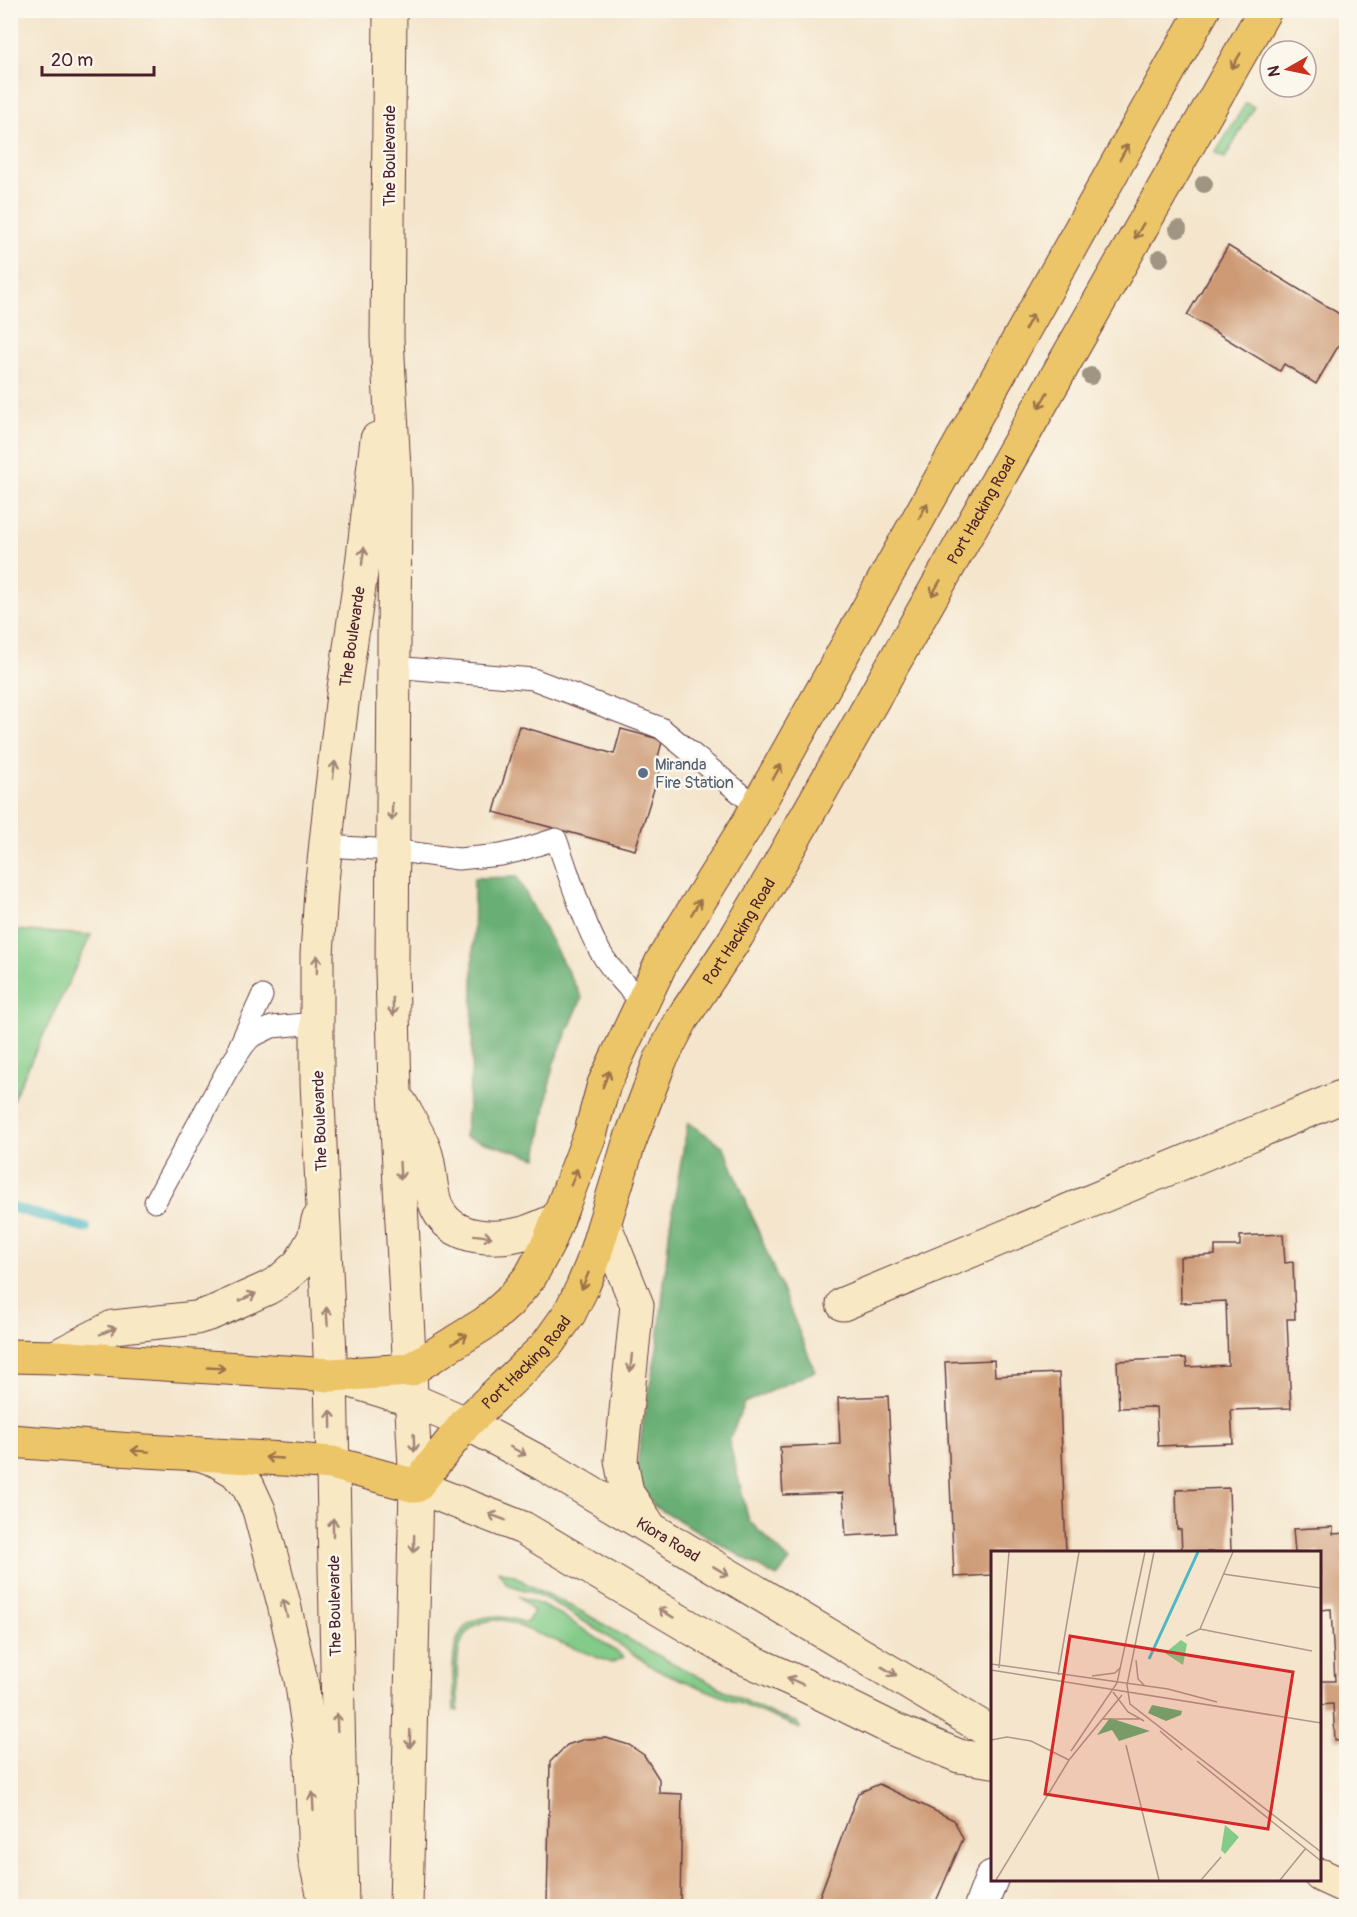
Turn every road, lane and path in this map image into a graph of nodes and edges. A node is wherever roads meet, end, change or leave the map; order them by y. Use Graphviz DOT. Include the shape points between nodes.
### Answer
graph roads {
  1 [pos="390,10"];
  2 [pos="1203,10"];
  3 [pos="1265,10"];
  4 [pos="387,338"];
  5 [pos="394,667"];
  6 [pos="758,807"];
  7 [pos="326,846"];
  8 [pos="392,850"];
  9 [pos="262,996"];
  10 [pos="642,1002"];
  11 [pos="316,1023"];
  12 [pos="230,1066"];
  13 [pos="395,1091"];
  14 [pos="1347,1095"];
  15 [pos="321,1195"];
  16 [pos="155,1202"];
  17 [pos="558,1219"];
  18 [pos="605,1226"];
  19 [pos="843,1304"];
  20 [pos="10,1356"];
  21 [pos="55,1356"];
  22 [pos="331,1375"];
  23 [pos="411,1385"];
  24 [pos="466,1423"];
  25 [pos="10,1441"];
  26 [pos="199,1455"];
  27 [pos="332,1463"];
  28 [pos="416,1486"];
  29 [pos="653,1531"];
  30 [pos="991,1732"];
  31 [pos="991,1761"];
  32 [pos="1321,1875"];
  33 [pos="991,1881"];
  34 [pos="1347,1887"];
  35 [pos="326,1906"];
  36 [pos="342,1906"];
  37 [pos="406,1906"];
  38 [pos="981,1906"];
  1 -- 4 [label="main road, The Boulevarde"];
  6 -- 2 [label="main road, one-way"];
  3 -- 18 [label="main road, Port Hacking Road, one-way" via="776,870 670,1040 635,1127"];
  4 -- 5 [label="main road, The Boulevarde" via="395,488"];
  7 -- 4 [label="main road, The Boulevarde, one-way"];
  5 -- 6 [label="lane" via="521,677 544,683 661,728"];
  5 -- 8 [label="main road, The Boulevarde, one-way"];
  10 -- 6 [label="main road, one-way" via="662,961"];
  7 -- 8 [label="lane"];
  11 -- 7 [label="main road, The Boulevarde, one-way"];
  8 -- 10 [label="lane" via="458,859 481,858 556,839 596,944 608,964"];
  8 -- 13 [label="main road, The Boulevarde, one-way"];
  9 -- 12 [label="lane"];
  17 -- 10 [label="main road, one-way" via="590,1136 604,1084"];
  11 -- 12 [label="lane" via="260,1032 244,1045"];
  11 -- 15 [label="main road, The Boulevarde"];
  12 -- 16 [label="lane"];
  13 -- 17 [label="main road, one-way" via="427,1156 436,1205 447,1222 467,1234 492,1238 522,1233"];
  13 -- 23 [label="main road, The Boulevarde, one-way"];
  14 -- 19 [label="main road"];
  21 -- 15 [label="main road, one-way" via="113,1327 196,1318 274,1284 300,1263 309,1250"];
  22 -- 15 [label="main road, The Boulevarde, one-way"];
  23 -- 17 [label="main road, one-way" via="509,1302 530,1277"];
  18 -- 24 [label="main road, Port Hacking Road, one-way" via="582,1288 559,1329 546,1347"];
  18 -- 29 [label="main road, one-way" via="637,1305 621,1461 624,1483"];
  20 -- 21 [label="main road"];
  21 -- 22 [label="main road, one-way"];
  22 -- 23 [label="main road"];
  27 -- 22 [label="main road, The Boulevarde, one-way"];
  23 -- 24 [label="main road, Kiora Road"];
  23 -- 28 [label="main road, The Boulevarde, one-way"];
  24 -- 28 [label="main road, Port Hacking Road"];
  24 -- 29 [label="main road, Kiora Road, one-way" via="543,1464"];
  26 -- 25 [label="main road, one-way"];
  27 -- 26 [label="main road, one-way"];
  35 -- 26 [label="main road, one-way" via="315,1859 310,1741 302,1685 259,1510 248,1486 235,1471"];
  27 -- 28 [label="main road"];
  36 -- 27 [label="main road, The Boulevarde, one-way"];
  31 -- 28 [label="main road, one-way" via="959,1756 893,1729 735,1653 523,1528"];
  28 -- 37 [label="main road, The Boulevarde, one-way"];
  29 -- 30 [label="main road, Kiora Road, one-way"];
  32 -- 34 [label="main road"];
  33 -- 38 [label="street"];
}
